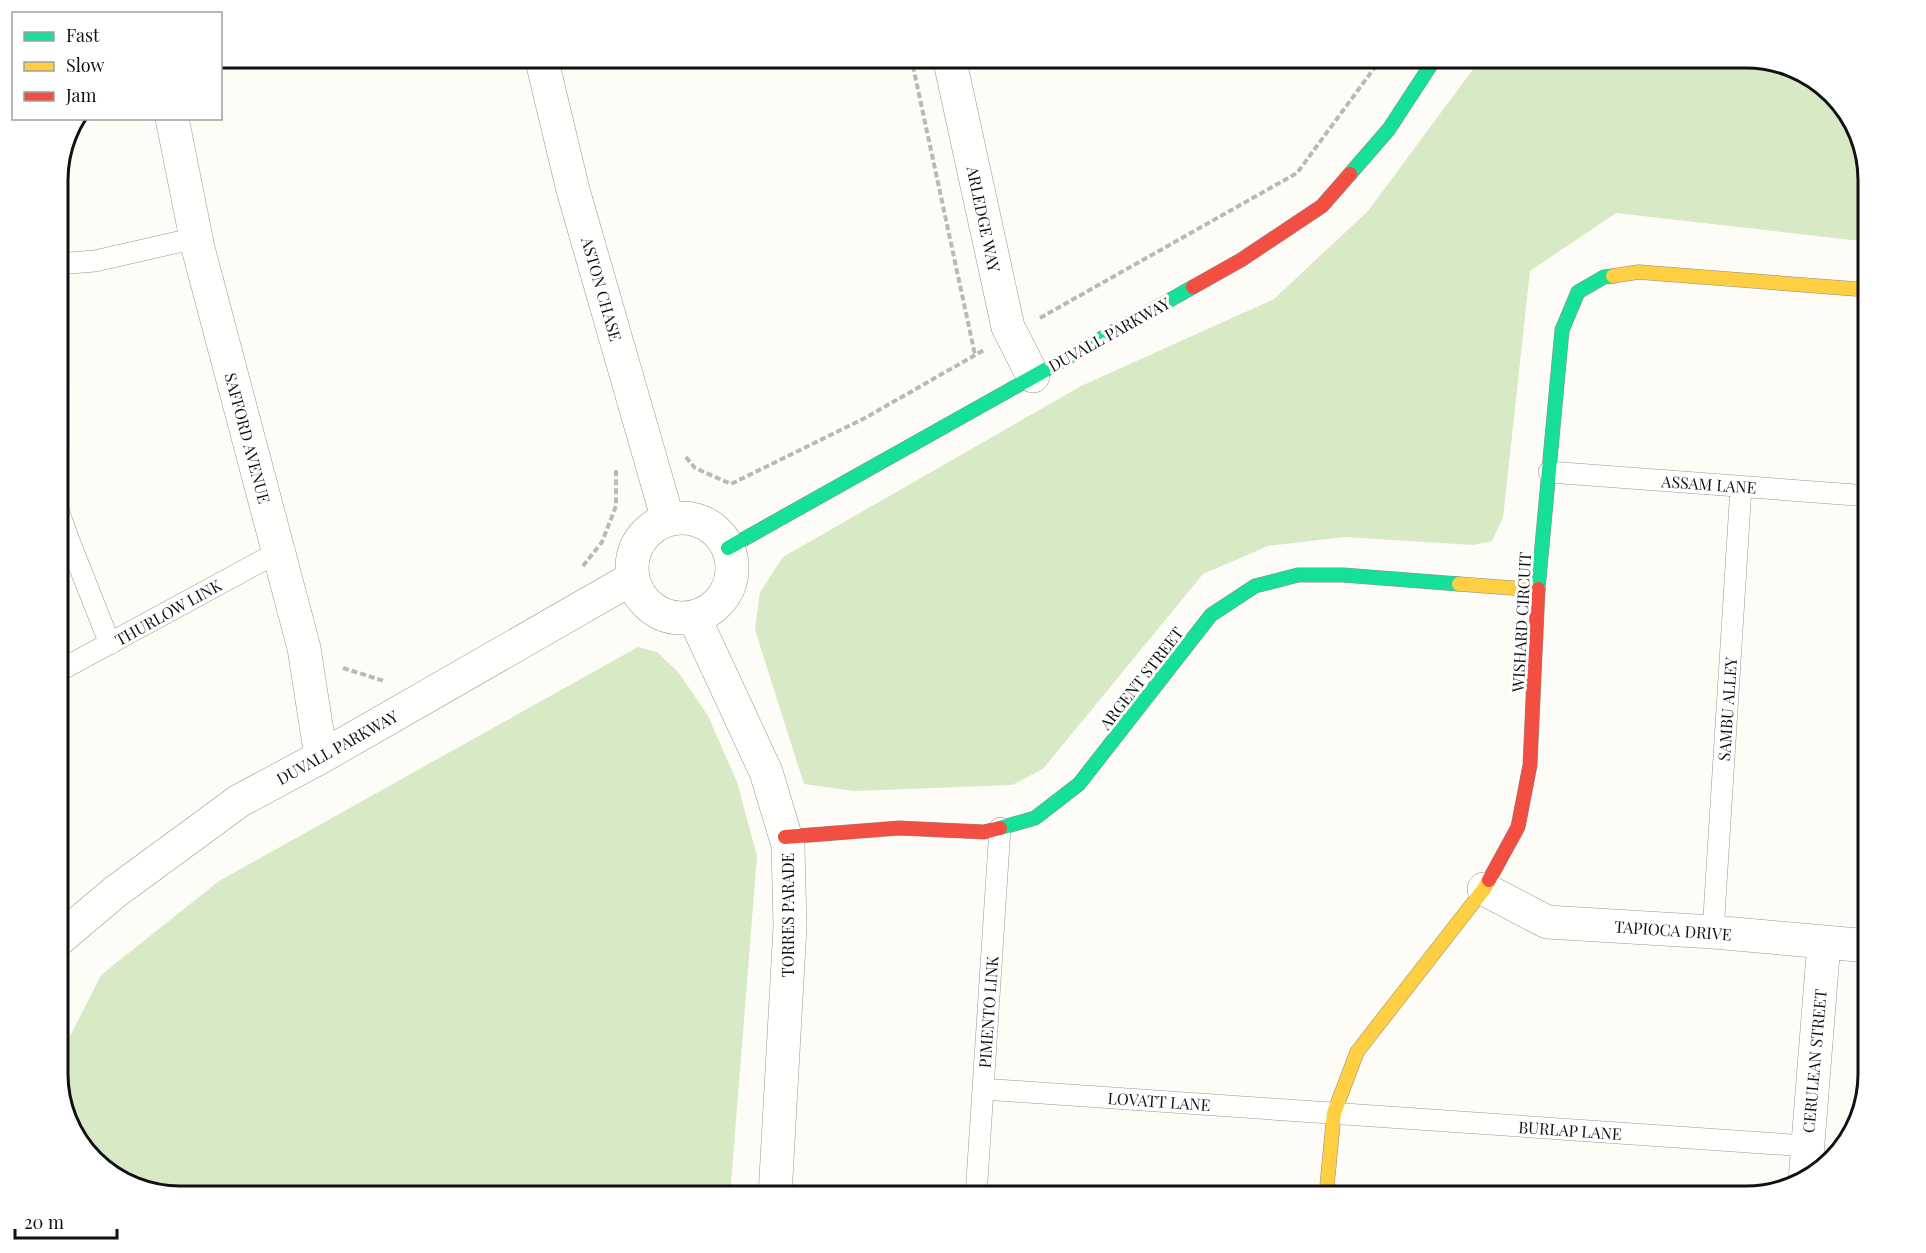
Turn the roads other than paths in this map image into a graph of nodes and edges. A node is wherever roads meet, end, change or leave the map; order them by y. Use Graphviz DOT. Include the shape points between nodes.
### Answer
graph roads {
  1 [pos="544,68"];
  2 [pos="951,68"];
  3 [pos="1429,68"];
  4 [pos="172,120"];
  5 [pos="196,238"];
  6 [pos="68,263"];
  7 [pos="1858,289"];
  8 [pos="1033,376"];
  9 [pos="1549,472"];
  10 [pos="1741,487"];
  11 [pos="1858,495"];
  12 [pos="668,520"];
  13 [pos="68,538"];
  14 [pos="728,548"];
  15 [pos="278,552"];
  16 [pos="633,578"];
  17 [pos="1538,590"];
  18 [pos="694,617"];
  19 [pos="110,644"];
  20 [pos="68,666"];
  21 [pos="321,757"];
  22 [pos="1000,828"];
  23 [pos="785,837"];
  24 [pos="1484,889"];
  25 [pos="68,932"];
  26 [pos="1713,932"];
  27 [pos="1824,942"];
  28 [pos="1858,944"];
  29 [pos="983,1089"];
  30 [pos="1334,1113"];
  31 [pos="1807,1146"];
  32 [pos="1806,1169"];
  33 [pos="776,1186"];
  34 [pos="977,1186"];
  35 [pos="1327,1186"];
  1 -- 12 [label="street, ASTON CHASE" via="573,190"];
  2 -- 8 [label="street, ARLEDGE WAY" via="1008,327"];
  3 -- 8 [label="street, DUVALL PARKWAY" via="1389,129 1323,206 1241,260"];
  4 -- 5 [label="street, SAFFORD AVENUE"];
  5 -- 6 [label="lane" via="95,261"];
  5 -- 15 [label="street, SAFFORD AVENUE"];
  7 -- 9 [label="street, WISHARD CIRCUIT" via="1638,272 1604,277 1578,292 1562,330"];
  8 -- 14 [label="street, DUVALL PARKWAY"];
  9 -- 10 [label="lane, ASSAM LANE"];
  9 -- 17 [label="street, WISHARD CIRCUIT"];
  10 -- 11 [label="lane, ASSAM LANE"];
  10 -- 26 [label="lane, SAMBU ALLEY"];
  12 -- 14 [label="street" via="687,518 703,522 721,536"];
  12 -- 16 [label="street" via="650,531 637,548"];
  13 -- 19 [label="lane"];
  14 -- 18 [label="street" via="732,572 728,589 715,606"];
  15 -- 19 [label="lane, THURLOW LINK"];
  15 -- 21 [label="street, SAFFORD AVENUE" via="304,648"];
  16 -- 18 [label="street" via="645,602 662,614"];
  16 -- 21 [label="street, DUVALL PARKWAY"];
  17 -- 22 [label="street, ARGENT STREET" via="1343,575 1298,575 1255,586 1211,615 1079,784 1035,818"];
  17 -- 24 [label="street, WISHARD CIRCUIT" via="1530,765 1518,827"];
  18 -- 23 [label="street, TORRES PARADE" via="766,772"];
  19 -- 20 [label="lane, THURLOW LINK"];
  21 -- 25 [label="street, DUVALL PARKWAY" via="239,801 115,892"];
  22 -- 23 [label="street, ARGENT STREET" via="984,832 889,829"];
  22 -- 29 [label="lane, PIMENTO LINK"];
  23 -- 33 [label="street, TORRES PARADE" via="790,927"];
  24 -- 26 [label="street, TAPIOCA DRIVE" via="1546,922"];
  24 -- 30 [label="street, WISHARD CIRCUIT" via="1357,1052"];
  26 -- 27 [label="street, TAPIOCA DRIVE"];
  27 -- 28 [label="street, TAPIOCA DRIVE"];
  27 -- 31 [label="street, CERULEAN STREET"];
  29 -- 30 [label="lane, LOVATT LANE"];
  29 -- 34 [label="lane, PIMENTO LINK"];
  30 -- 31 [label="lane, BURLAP LANE"];
  30 -- 35 [label="street, WISHARD CIRCUIT"];
  31 -- 32 [label="street, CERULEAN STREET"];
}
